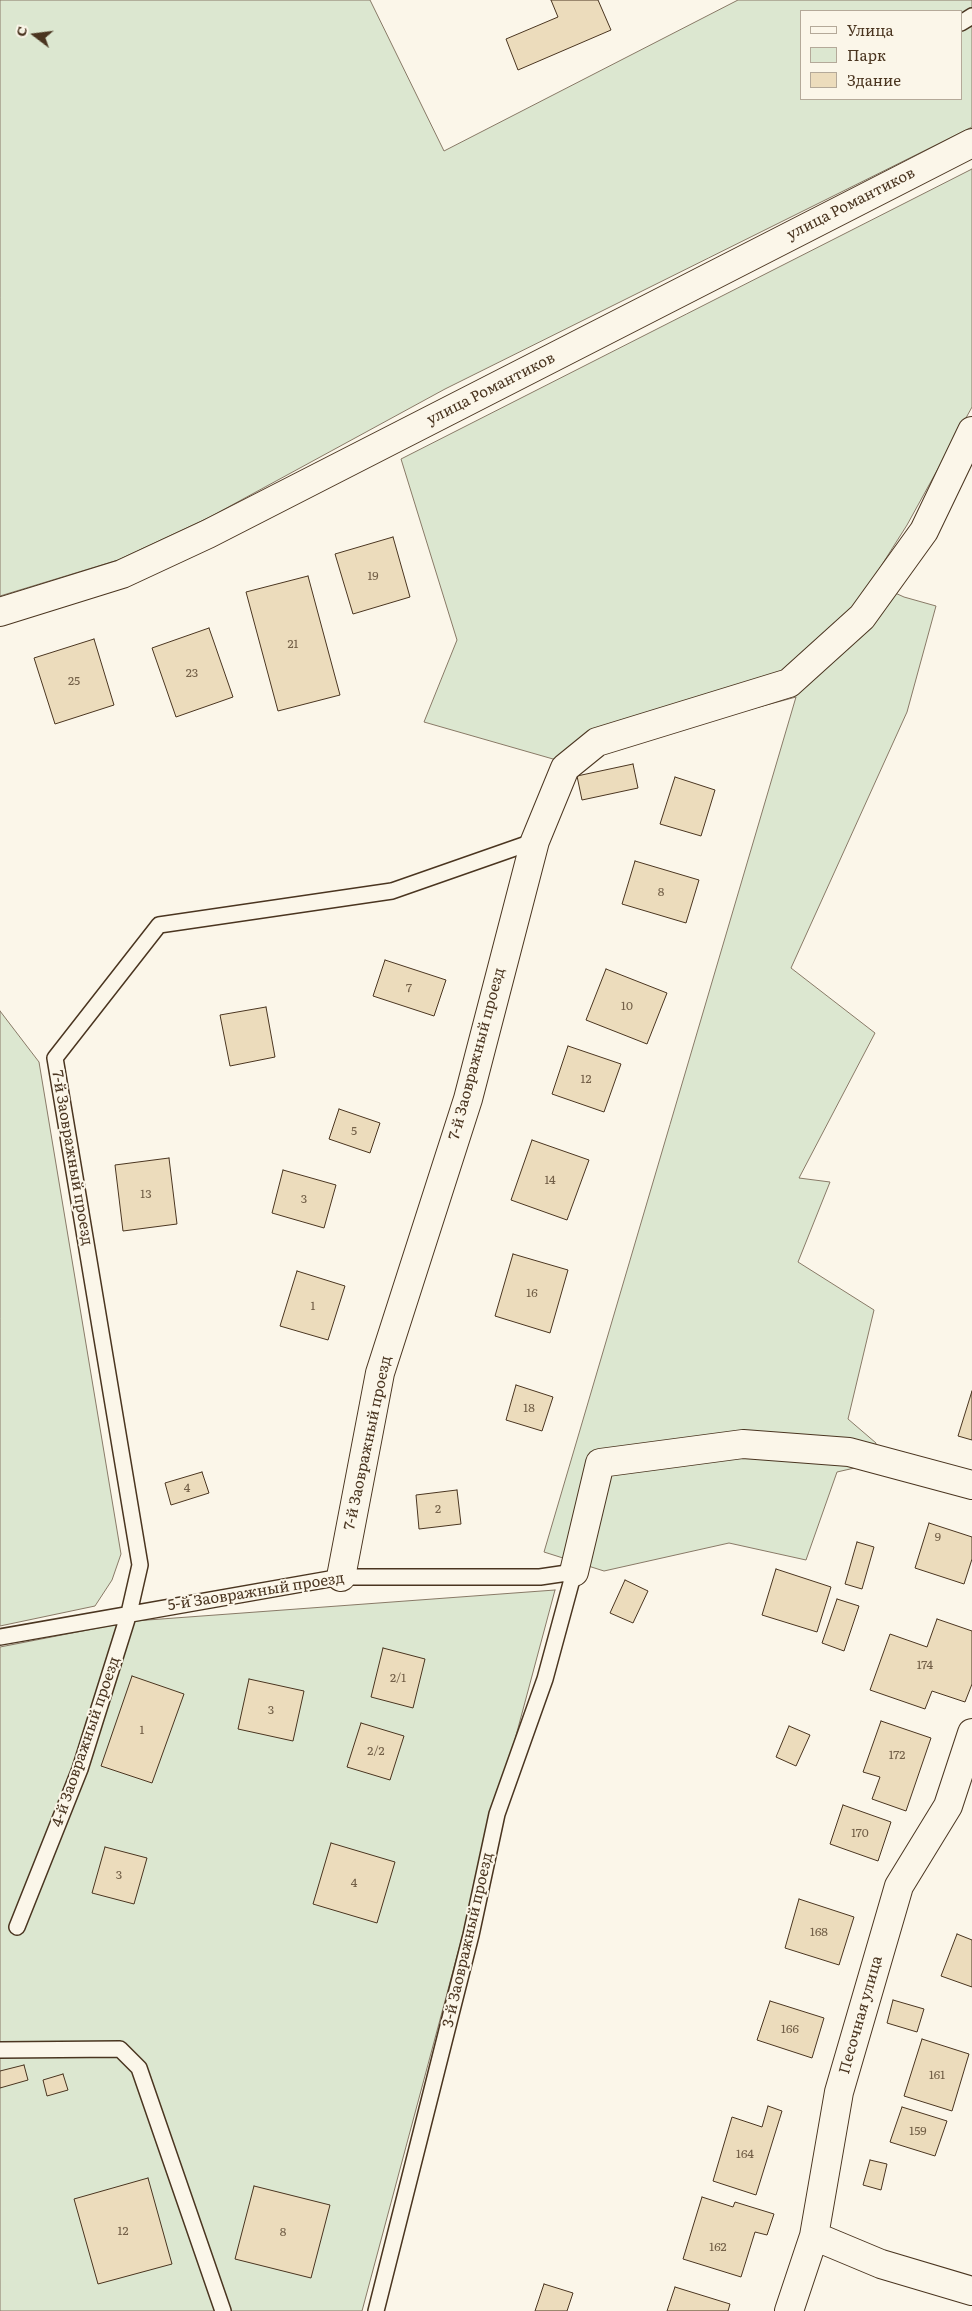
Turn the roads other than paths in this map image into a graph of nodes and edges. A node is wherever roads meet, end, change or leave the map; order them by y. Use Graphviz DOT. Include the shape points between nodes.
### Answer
graph roads {
  1 [pos="972,143"];
  2 [pos="972,431"];
  3 [pos="0,612"];
  4 [pos="535,840"];
  5 [pos="972,1486"];
  6 [pos="574,1572"];
  7 [pos="341,1577"];
  8 [pos="129,1613"];
  9 [pos="0,1637"];
  10 [pos="972,1734"];
  11 [pos="17,1927"];
  12 [pos="0,2050"];
  13 [pos="814,2236"];
  14 [pos="972,2291"];
  15 [pos="223,2311"];
  16 [pos="376,2311"];
  17 [pos="789,2311"];
  1 -- 3 [label="street, улица Романтиков" via="199,538 122,574"];
  2 -- 4 [label="street, 7-й Заовражный проезд" via="924,531 862,617 788,683 596,742 564,768"];
  4 -- 7 [label="street, 7-й Заовражный проезд" via="468,1099 380,1373"];
  4 -- 8 [label="lane, 7-й Заовражный проезд" via="392,891 159,925 55,1058 140,1565"];
  5 -- 6 [label="street" via="849,1452 743,1444 600,1463"];
  6 -- 7 [label="lane, 5-й Заовражный проезд" via="540,1577"];
  6 -- 16 [label="lane, 3-й Заовражный проезд" via="545,1679 497,1814 471,1935"];
  7 -- 8 [label="lane, 5-й Заовражный проезд"];
  8 -- 9 [label="lane, 5-й Заовражный проезд"];
  8 -- 11 [label="lane, 4-й Заовражный проезд" via="80,1769"];
  10 -- 13 [label="street, Песочная улица" via="948,1806 898,1886 839,2092"];
  12 -- 15 [label="lane" via="120,2049 139,2068"];
  13 -- 14 [label="street" via="881,2264"];
  13 -- 17 [label="street, Песочная улица"];
}
